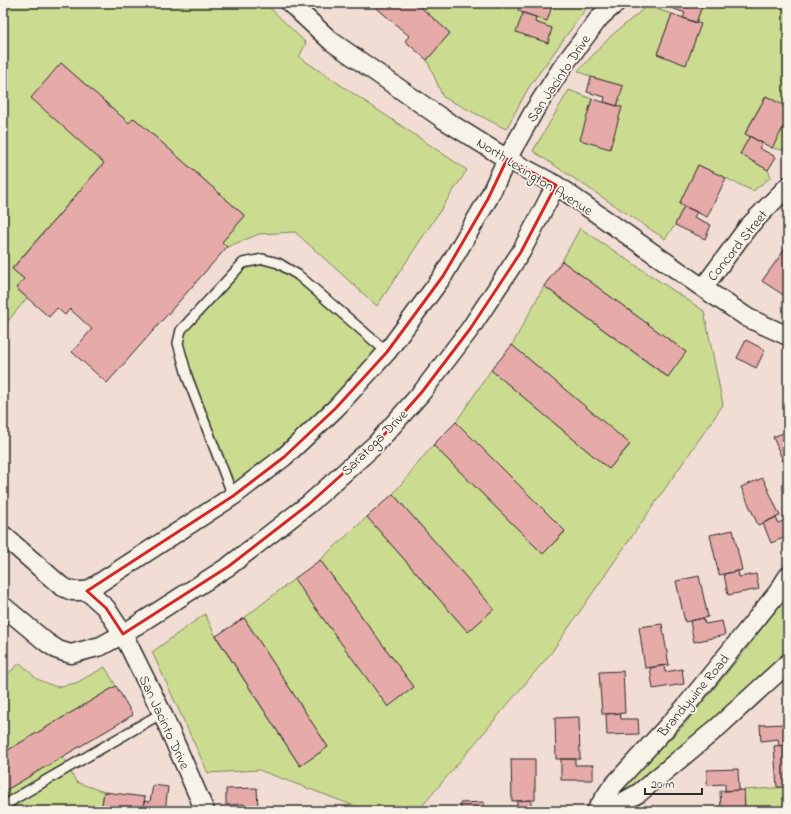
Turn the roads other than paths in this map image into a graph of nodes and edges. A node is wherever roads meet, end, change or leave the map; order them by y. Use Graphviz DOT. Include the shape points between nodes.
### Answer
graph roads {
  1 [pos="290,3"];
  2 [pos="616,3"];
  3 [pos="507,159"];
  4 [pos="556,185"];
  5 [pos="788,186"];
  6 [pos="703,288"];
  7 [pos="788,336"];
  8 [pos="387,352"];
  9 [pos="233,496"];
  10 [pos="3,535"];
  11 [pos="788,576"];
  12 [pos="87,591"];
  13 [pos="3,606"];
  14 [pos="123,634"];
  15 [pos="788,663"];
  16 [pos="162,713"];
  17 [pos="3,808"];
  18 [pos="205,811"];
  19 [pos="596,811"];
  20 [pos="607,811"];
  1 -- 3 [label="street, North Lexington Avenue" via="331,40 386,80"];
  2 -- 3 [label="street, San Jacinto Drive" via="600,17 563,66"];
  3 -- 4 [label="street, North Lexington Avenue"];
  3 -- 8 [label="street" via="488,199 443,276"];
  4 -- 6 [label="street, North Lexington Avenue"];
  4 -- 14 [label="street, Saratoga Drive" via="521,252 470,329 422,392 376,444 309,504 229,566"];
  5 -- 6 [label="street, Concord Street" via="748,227"];
  6 -- 7 [label="street, North Lexington Avenue" via="748,318"];
  8 -- 9 [label="street" via="330,414 284,457"];
  8 -- 9 [label="lane" via="298,275 278,263 264,259 244,262 181,330 178,343 188,379"];
  9 -- 12 [label="street"];
  10 -- 12 [label="street" via="61,586 72,591"];
  11 -- 19 [label="street, Brandywine Road" via="778,592 685,707 611,788"];
  12 -- 14 [label="street, San Jacinto Drive" via="106,608"];
  13 -- 14 [label="street, Saratoga Drive" via="46,642 58,650 71,654 101,646"];
  14 -- 16 [label="street, San Jacinto Drive"];
  15 -- 20 [label="street" via="717,728 639,793"];
  16 -- 17 [label="lane" via="14,799"];
  16 -- 18 [label="street, San Jacinto Drive"];
}
